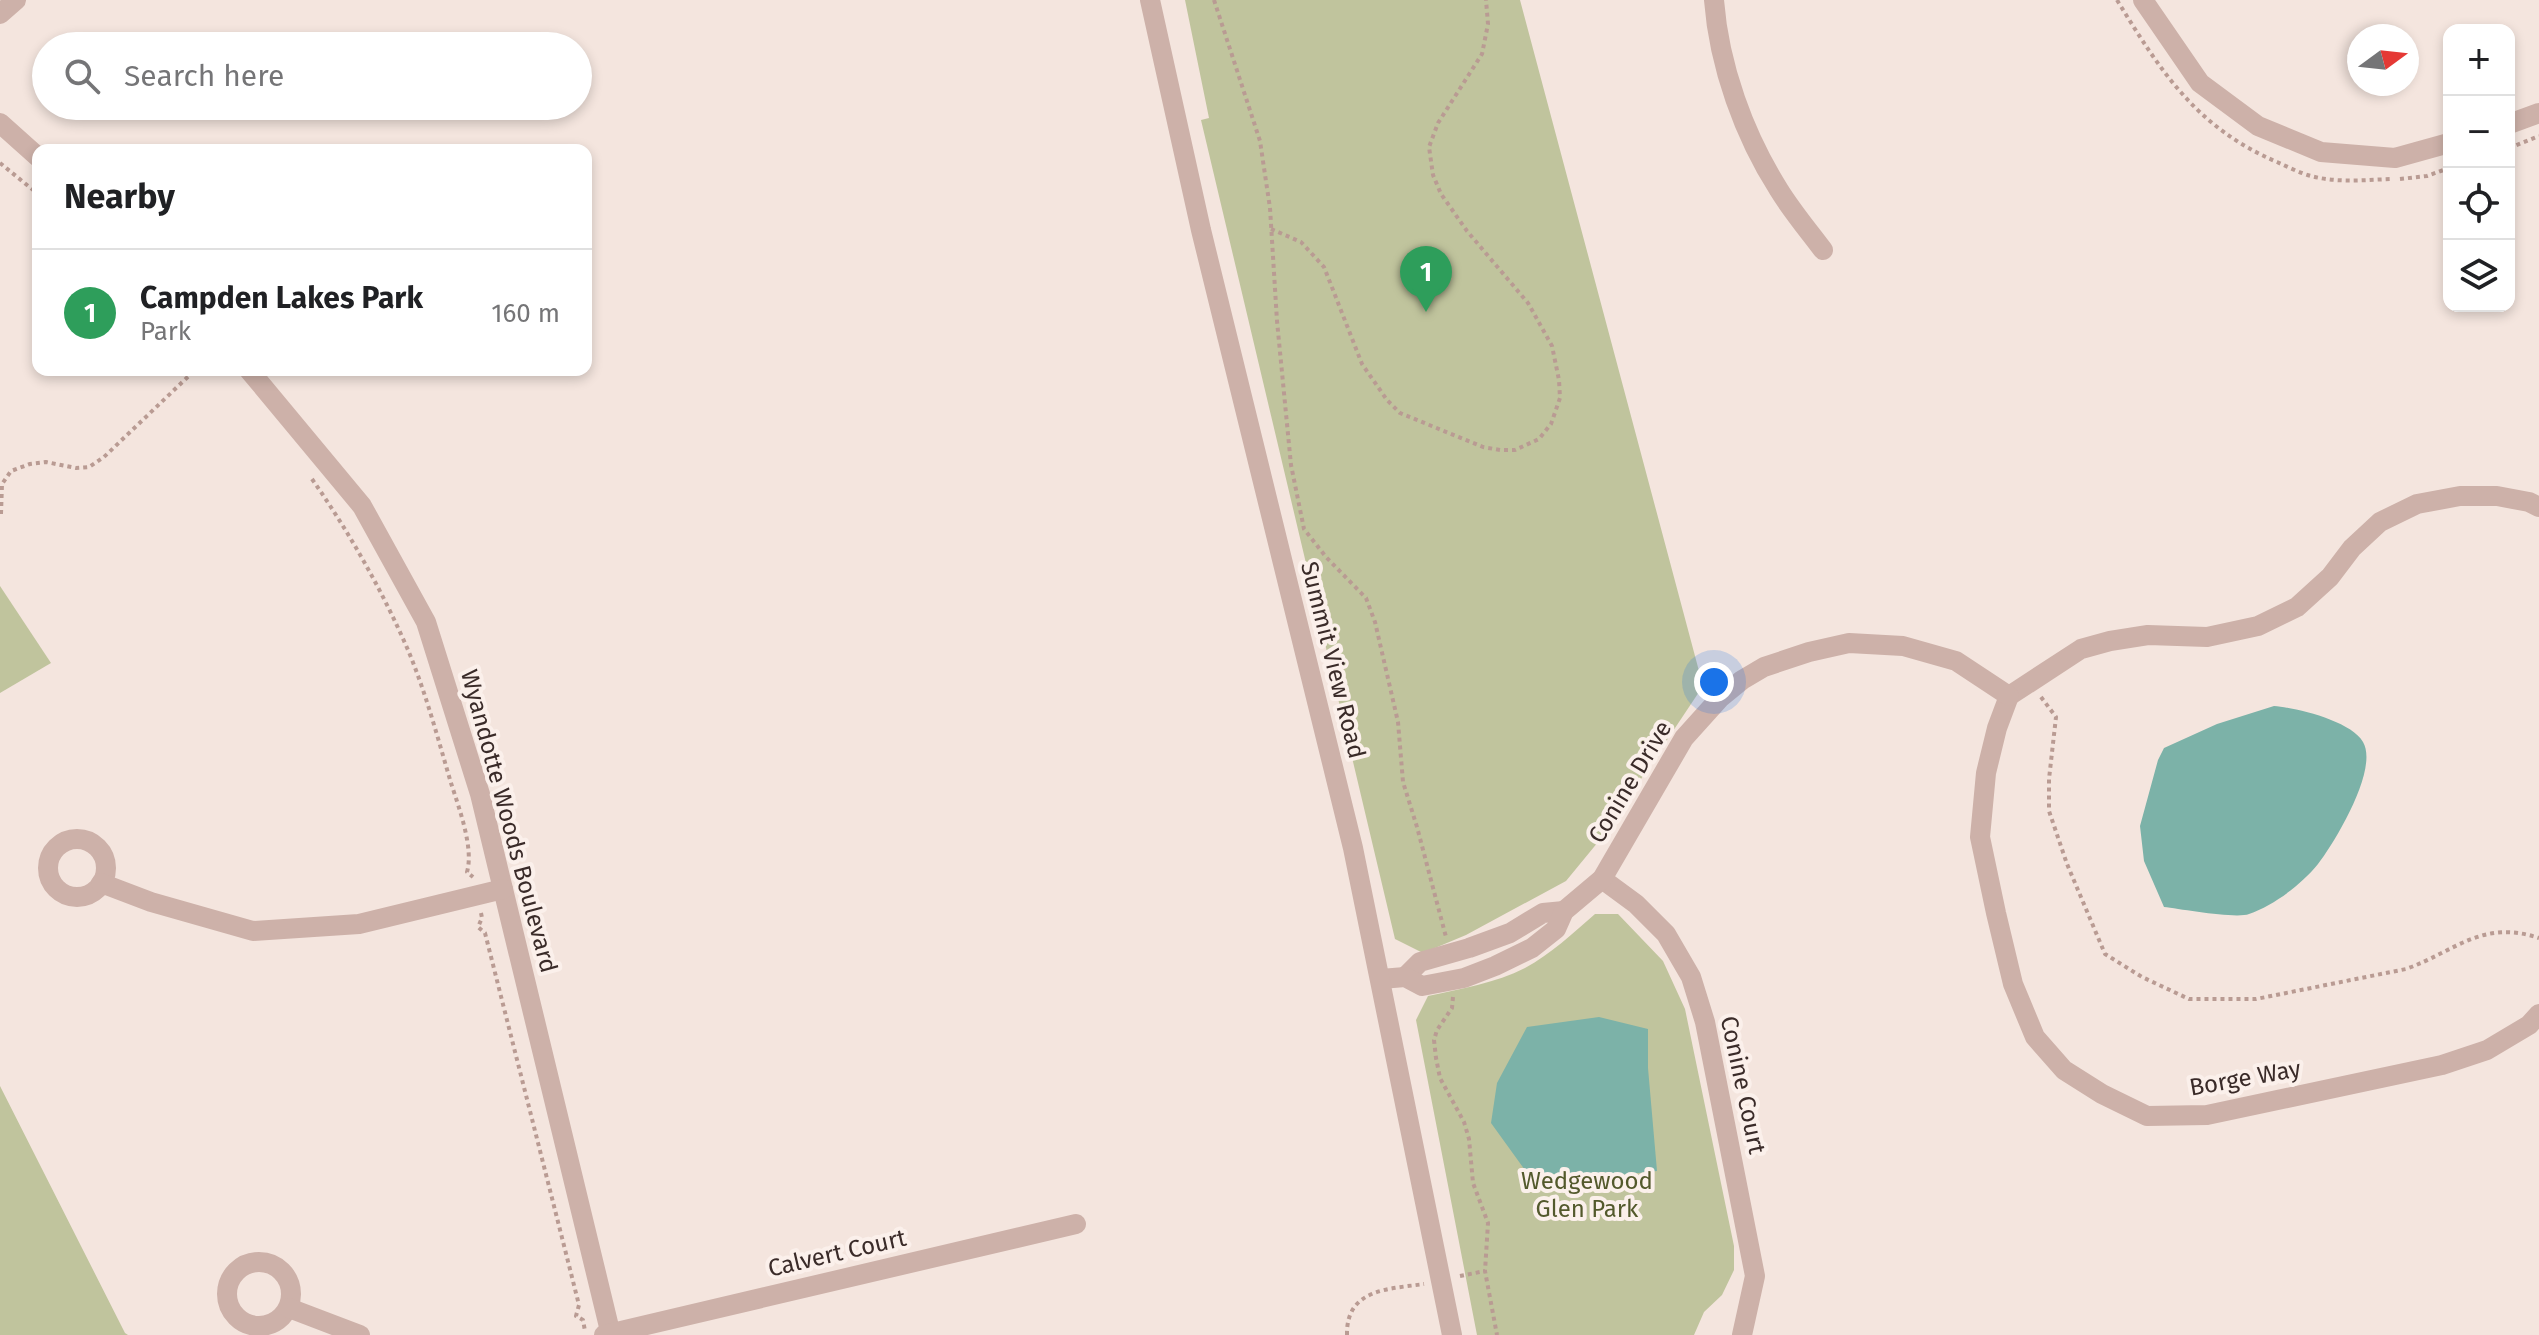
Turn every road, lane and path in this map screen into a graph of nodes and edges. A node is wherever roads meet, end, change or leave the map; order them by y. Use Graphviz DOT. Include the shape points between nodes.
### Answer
graph roads {
  1 [pos="16,0"];
  2 [pos="1150,0"];
  3 [pos="1214,0"];
  4 [pos="1486,0"];
  5 [pos="1714,0"];
  6 [pos="2143,0"];
  7 [pos="0,14"];
  8 [pos="2539,113"];
  9 [pos="2515,122"];
  10 [pos="0,123"];
  11 [pos="2539,136"];
  12 [pos="2443,145"];
  13 [pos="2515,146"];
  14 [pos="32,152"];
  15 [pos="0,163"];
  16 [pos="32,189"];
  17 [pos="1271,229"];
  18 [pos="1823,250"];
  19 [pos="189,376"];
  20 [pos="254,376"];
  21 [pos="309,475"];
  22 [pos="2539,507"];
  23 [pos="1,514"];
  24 [pos="2030,683"];
  25 [pos="2009,696"];
  26 [pos="1602,879"];
  27 [pos="101,883"];
  28 [pos="503,889"];
  29 [pos="477,895"];
  30 [pos="1564,911"];
  31 [pos="2539,938"];
  32 [pos="1449,953"];
  33 [pos="1405,977"];
  34 [pos="1381,979"];
  35 [pos="1454,981"];
  36 [pos="2539,1014"];
  37 [pos="1076,1224"];
  38 [pos="1485,1271"];
  39 [pos="1458,1276"];
  40 [pos="1424,1284"];
  41 [pos="289,1308"];
  42 [pos="609,1334"];
  43 [pos="360,1335"];
  44 [pos="586,1335"];
  45 [pos="1347,1335"];
  46 [pos="1452,1335"];
  47 [pos="1497,1335"];
  48 [pos="1742,1335"];
  1 -- 7 [label="street"];
  2 -- 34 [label="street, Summit View Road"];
  3 -- 17 [label="path" via="1260,141"];
  4 -- 17 [label="path" via="1482,54 1438,123 1429,147 1441,194 1528,303 1552,346 1560,398 1539,439 1515,450 1483,447 1400,413 1362,364 1324,267 1301,242"];
  5 -- 18 [label="street" via="1728,75 1753,142 1779,190"];
  6 -- 12 [label="street" via="2200,83 2258,126 2321,152 2395,158"];
  8 -- 9 [label="street"];
  10 -- 14 [label="street"];
  11 -- 13 [label="path"];
  15 -- 16 [label="path"];
  17 -- 32 [label="path" via="1291,465 1304,529 1366,598 1375,622 1398,722 1403,782"];
  19 -- 23 [label="path" via="89,467 46,462 11,471 2,484"];
  20 -- 28 [label="street, Wyandotte Woods Boulevard" via="362,506 426,622 480,794"];
  21 -- 29 [label="path" via="335,512 408,651 456,799 471,860 467,872"];
  22 -- 24 [label="street" via="2497,496 2417,504 2380,522 2297,607 2258,626 2207,637 2148,635 2110,641 2081,649"];
  24 -- 25 [label="street"];
  24 -- 31 [label="path" via="2056,717 2049,811 2067,864 2105,954 2142,977 2189,999 2256,999 2406,969 2485,933 2519,931"];
  25 -- 26 [label="street, Conine Drive" via="1956,661 1903,646 1849,643 1764,667 1720,698 1684,738"];
  25 -- 36 [label="street, Borge Way" via="1986,773 1980,837 1996,913 2013,984 2035,1037 2064,1070 2102,1094 2147,1116 2207,1115 2442,1065 2487,1050"];
  26 -- 30 [label="street, Conine Drive"];
  26 -- 48 [label="street, Conine Court" via="1666,934 1691,977 1705,1022 1755,1276"];
  27 -- 29 [label="street" via="253,931 359,924"];
  28 -- 29 [label="street"];
  28 -- 42 [label="street, Wyandotte Woods Boulevard"];
  29 -- 44 [label="path" via="482,918 478,927 485,933 579,1305 576,1316 583,1320"];
  30 -- 32 [label="street, Conine Drive" via="1543,913 1510,933"];
  30 -- 35 [label="street, Conine Drive" via="1556,929 1532,948"];
  32 -- 33 [label="street, Conine Drive" via="1420,962"];
  33 -- 34 [label="street, Conine Drive"];
  33 -- 35 [label="street, Conine Drive" via="1422,986"];
  34 -- 46 [label="street, Summit View Road"];
  35 -- 38 [label="path" via="1452,1008 1434,1040 1440,1078 1464,1122 1473,1183 1488,1223"];
  37 -- 42 [label="street, Calvert Court"];
  38 -- 39 [label="path"];
  38 -- 47 [label="path"];
  40 -- 45 [label="path" via="1365,1296 1354,1310"];
  41 -- 43 [label="street"];
}
